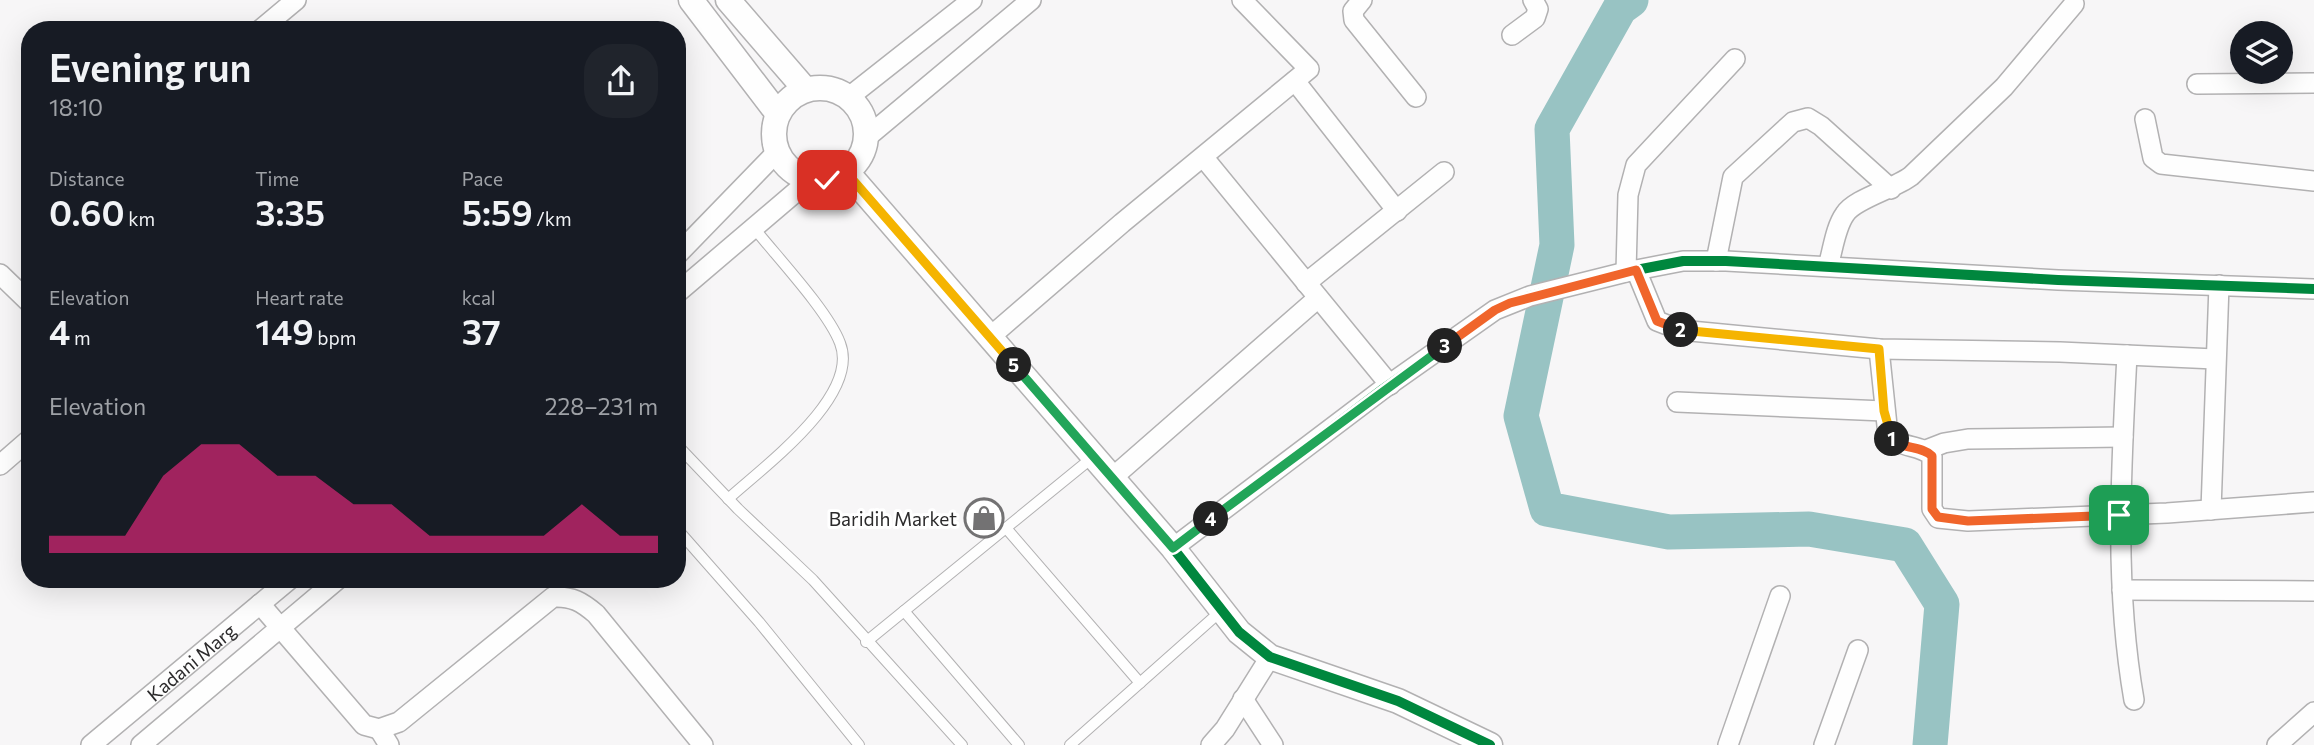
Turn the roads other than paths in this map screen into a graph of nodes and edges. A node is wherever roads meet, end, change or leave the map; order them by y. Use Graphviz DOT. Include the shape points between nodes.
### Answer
graph roads {
  1 [pos="296,0"];
  2 [pos="691,0"];
  3 [pos="728,0"];
  4 [pos="972,0"];
  5 [pos="1031,0"];
  6 [pos="1242,0"];
  7 [pos="1362,0"];
  8 [pos="1533,0"];
  9 [pos="2074,4"];
  10 [pos="271,21"];
  11 [pos="1512,35"];
  12 [pos="1735,59"];
  13 [pos="1295,81"];
  14 [pos="2314,83"];
  15 [pos="2197,84"];
  16 [pos="805,89"];
  17 [pos="849,97"];
  18 [pos="1416,97"];
  19 [pos="778,114"];
  20 [pos="2145,119"];
  21 [pos="866,138"];
  22 [pos="777,152"];
  23 [pos="1204,158"];
  24 [pos="846,172"];
  25 [pos="1444,172"];
  26 [pos="811,180"];
  27 [pos="2314,181"];
  28 [pos="1891,189"];
  29 [pos="1397,211"];
  30 [pos="754,228"];
  31 [pos="686,246"];
  32 [pos="1716,261"];
  33 [pos="1828,266"];
  34 [pos="1631,271"];
  35 [pos="0,274"];
  36 [pos="686,285"];
  37 [pos="2219,285"];
  38 [pos="2314,289"];
  39 [pos="1312,290"];
  40 [pos="21,294"];
  41 [pos="990,337"];
  42 [pos="1879,349"];
  43 [pos="2127,355"];
  44 [pos="2215,359"];
  45 [pos="1390,385"];
  46 [pos="1677,402"];
  47 [pos="1884,411"];
  48 [pos="2123,437"];
  49 [pos="21,447"];
  50 [pos="1926,450"];
  51 [pos="686,455"];
  52 [pos="1093,457"];
  53 [pos="0,465"];
  54 [pos="1112,478"];
  55 [pos="728,499"];
  56 [pos="2314,502"];
  57 [pos="2211,510"];
  58 [pos="2119,515"];
  59 [pos="1006,527"];
  60 [pos="686,539"];
  61 [pos="1173,548"];
  62 [pos="327,588"];
  63 [pos="2122,590"];
  64 [pos="2314,591"];
  65 [pos="265,592"];
  66 [pos="1780,596"];
  67 [pos="1222,610"];
  68 [pos="904,611"];
  69 [pos="281,627"];
  70 [pos="866,642"];
  71 [pos="1858,650"];
  72 [pos="1270,657"];
  73 [pos="1140,683"];
  74 [pos="1243,699"];
  75 [pos="2134,700"];
  76 [pos="2314,712"];
  77 [pos="384,737"];
  78 [pos="91,745"];
  79 [pos="141,745"];
  80 [pos="703,745"];
  81 [pos="859,745"];
  82 [pos="962,745"];
  83 [pos="1019,745"];
  84 [pos="1070,745"];
  85 [pos="1210,745"];
  86 [pos="1273,745"];
  87 [pos="1490,745"];
  88 [pos="1728,745"];
  89 [pos="1824,745"];
  90 [pos="2277,745"];
  1 -- 10 [label="street"];
  2 -- 19 [label="street"];
  3 -- 16 [label="street"];
  4 -- 17 [label="street"];
  5 -- 21 [label="street"];
  6 -- 13 [label="street" via="1309,69"];
  7 -- 18 [label="street" via="1353,11 1354,20"];
  8 -- 11 [label="street" via="1538,9 1535,18"];
  9 -- 28 [label="street" via="2004,87 1911,176"];
  12 -- 34 [label="street" via="1636,165 1628,195"];
  13 -- 23 [label="street"];
  13 -- 29 [label="street"];
  14 -- 15 [label="street"];
  16 -- 17 [label="street" via="821,87"];
  16 -- 19 [label="street" via="792,96"];
  17 -- 21 [label="street" via="862,116"];
  19 -- 22 [label="street" via="773,137"];
  20 -- 27 [label="street" via="2153,158 2161,164"];
  21 -- 24 [label="street" via="862,153"];
  22 -- 26 [label="street" via="785,165"];
  22 -- 31 [label="street"];
  23 -- 39 [label="street"];
  23 -- 41 [label="street"];
  24 -- 26 [label="street" via="827,180"];
  24 -- 41 [label="street"];
  25 -- 29 [label="street"];
  26 -- 30 [label="street"];
  28 -- 32 [label="street" via="1821,126 1801,118 1776,134 1733,177"];
  28 -- 33 [label="street" via="1844,214"];
  29 -- 39 [label="street"];
  30 -- 36 [label="street"];
  30 -- 55 [label="lane" via="833,330 844,354 844,370 823,410"];
  32 -- 33 [label="street"];
  32 -- 34 [label="street" via="1683,261"];
  33 -- 37 [label="street"];
  34 -- 42 [label="street" via="1652,315 1665,326"];
  34 -- 45 [label="street" via="1530,296 1495,310"];
  35 -- 40 [label="street"];
  37 -- 38 [label="street"];
  37 -- 44 [label="street"];
  39 -- 45 [label="street"];
  39 -- 54 [label="street"];
  41 -- 52 [label="street"];
  42 -- 43 [label="street"];
  42 -- 47 [label="street"];
  43 -- 44 [label="street"];
  43 -- 48 [label="street"];
  44 -- 57 [label="street"];
  45 -- 61 [label="street"];
  46 -- 47 [label="street"];
  47 -- 50 [label="street" via="1888,435 1895,443"];
  48 -- 50 [label="street" via="1968,439"];
  48 -- 58 [label="street"];
  49 -- 53 [label="street"];
  50 -- 58 [label="street" via="1932,456 1932,509 1938,517 1968,521"];
  51 -- 55 [label="lane"];
  52 -- 54 [label="street"];
  52 -- 59 [label="lane"];
  54 -- 61 [label="street"];
  55 -- 70 [label="lane" via="813,580"];
  56 -- 57 [label="street"];
  57 -- 58 [label="street"];
  58 -- 63 [label="street"];
  59 -- 68 [label="lane"];
  59 -- 73 [label="lane"];
  60 -- 81 [label="lane"];
  61 -- 67 [label="street"];
  62 -- 69 [label="street, Kadani Marg"];
  63 -- 64 [label="street"];
  63 -- 75 [label="street"];
  65 -- 69 [label="street"];
  65 -- 78 [label="street, Kadani Marg"];
  66 -- 88 [label="street"];
  67 -- 72 [label="street" via="1239,632"];
  67 -- 73 [label="lane"];
  68 -- 70 [label="lane"];
  68 -- 83 [label="lane"];
  69 -- 77 [label="street" via="364,724"];
  69 -- 79 [label="street, Kadani Marg"];
  70 -- 82 [label="lane"];
  71 -- 89 [label="street"];
  72 -- 74 [label="street"];
  72 -- 87 [label="street" via="1398,701"];
  73 -- 84 [label="lane"];
  74 -- 85 [label="street"];
  74 -- 86 [label="street"];
  76 -- 90 [label="street"];
  77 -- 80 [label="street" via="553,597 567,596 596,614"];
}
